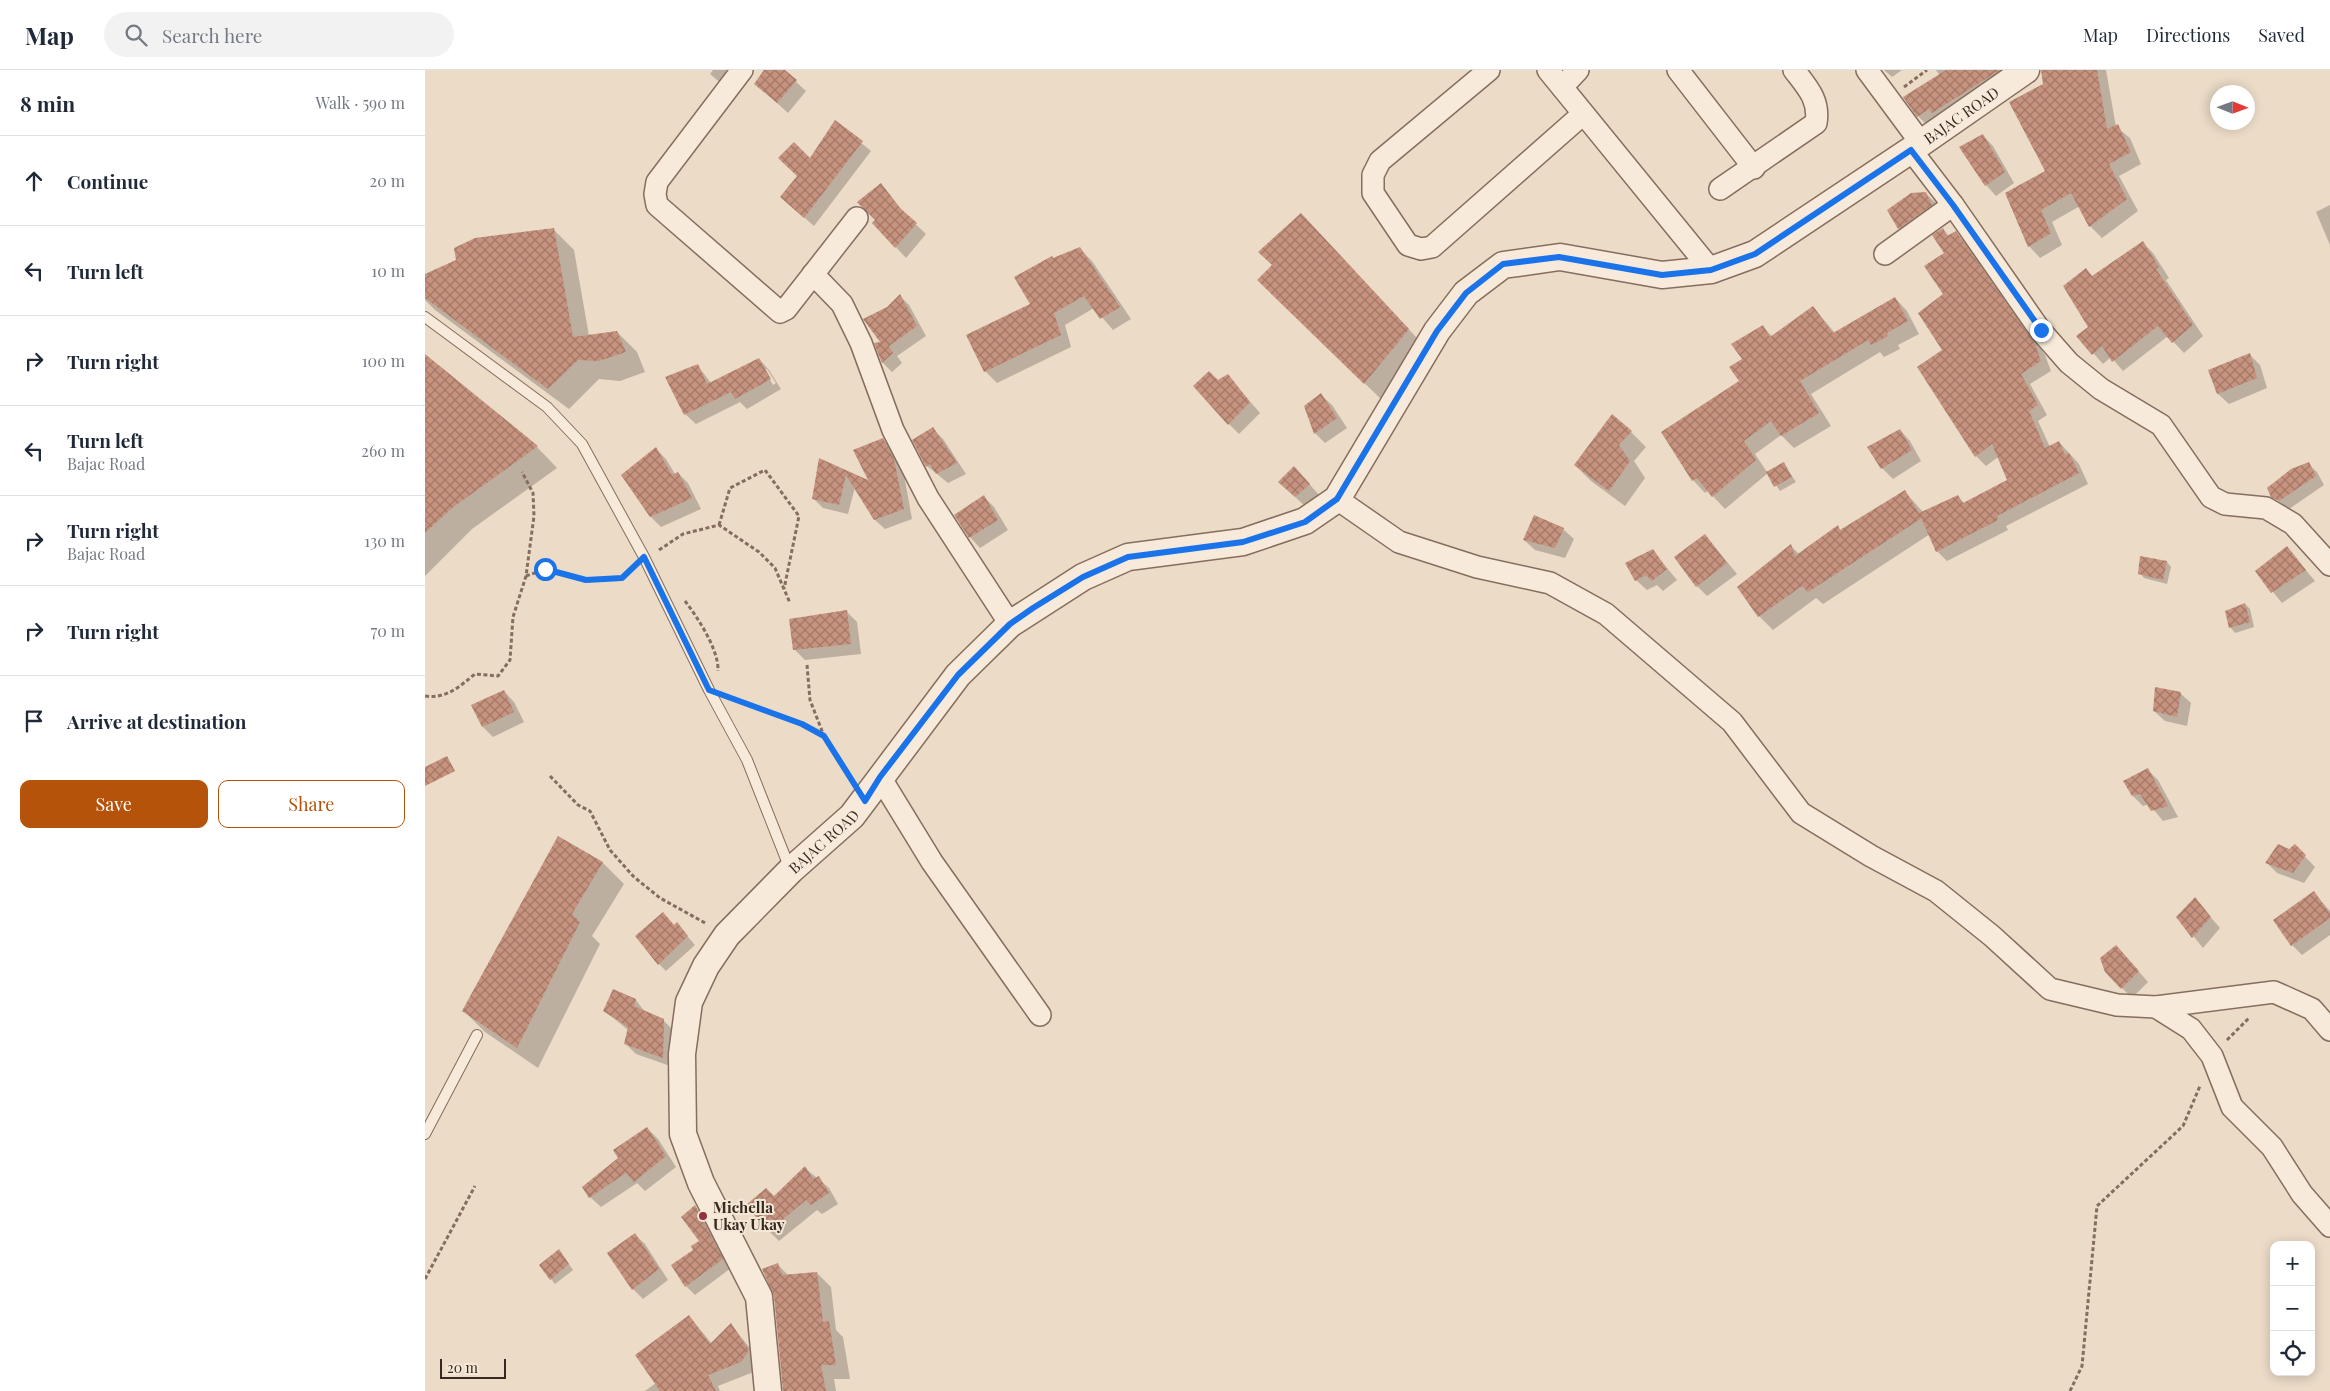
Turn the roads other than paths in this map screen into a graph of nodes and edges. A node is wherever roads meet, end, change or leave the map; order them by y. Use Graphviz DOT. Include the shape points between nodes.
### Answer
graph roads {
  1 [pos="742,70"];
  2 [pos="1489,70"];
  3 [pos="1548,70"];
  4 [pos="1579,70"];
  5 [pos="1678,70"];
  6 [pos="1794,70"];
  7 [pos="1867,70"];
  8 [pos="2026,70"];
  9 [pos="1562,87"];
  10 [pos="1583,114"];
  11 [pos="1916,147"];
  12 [pos="1754,168"];
  13 [pos="1720,189"];
  14 [pos="1953,205"];
  15 [pos="857,218"];
  16 [pos="1885,254"];
  17 [pos="1711,270"];
  18 [pos="813,274"];
  19 [pos="425,317"];
  20 [pos="1337,499"];
  21 [pos="2330,566"];
  22 [pos="1010,624"];
  23 [pos="880,777"];
  24 [pos="791,870"];
  25 [pos="2157,1007"];
  26 [pos="1040,1015"];
  27 [pos="2330,1030"];
  28 [pos="477,1035"];
  29 [pos="425,1134"];
  30 [pos="2330,1226"];
  31 [pos="768,1391"];
  1 -- 18 [label="street" via="657,182 657,205 779,312 786,308"];
  2 -- 10 [label="street" via="1380,161 1373,176 1373,193 1408,245 1431,247"];
  3 -- 9 [label="street"];
  4 -- 9 [label="street"];
  5 -- 12 [label="street"];
  6 -- 12 [label="street" via="1813,95 1818,110 1816,123"];
  7 -- 11 [label="street"];
  8 -- 11 [label="street, BAJAC ROAD"];
  9 -- 10 [label="street"];
  10 -- 17 [label="street"];
  11 -- 14 [label="street"];
  11 -- 17 [label="street, BAJAC ROAD" via="1755,254"];
  12 -- 13 [label="street"];
  14 -- 16 [label="street"];
  14 -- 21 [label="street" via="2041,330 2069,363 2101,390 2161,425 2211,497 2225,504 2266,508 2293,524"];
  15 -- 18 [label="street"];
  17 -- 20 [label="street, BAJAC ROAD" via="1662,275 1559,257 1503,264 1466,293 1437,331"];
  18 -- 22 [label="street" via="841,304 861,343 893,430 928,498"];
  19 -- 24 [label="lane" via="547,407 582,444 644,557 747,760"];
  20 -- 22 [label="street, BAJAC ROAD" via="1305,522 1243,542 1128,557 1083,577"];
  20 -- 25 [label="street" via="1399,542 1477,567 1550,583 1606,614 1732,722 1801,813 1936,891 2050,989 2117,1005"];
  22 -- 23 [label="street, BAJAC ROAD" via="958,675"];
  23 -- 24 [label="street, BAJAC ROAD" via="852,816"];
  23 -- 26 [label="street" via="932,862"];
  24 -- 31 [label="street, BAJAC ROAD" via="727,935 706,966 689,1002 682,1054 683,1134 701,1183 759,1297"];
  25 -- 27 [label="street" via="2274,992 2312,1009"];
  25 -- 30 [label="street" via="2191,1029 2212,1056 2232,1106 2272,1147 2302,1194"];
  28 -- 29 [label="lane"];
}
